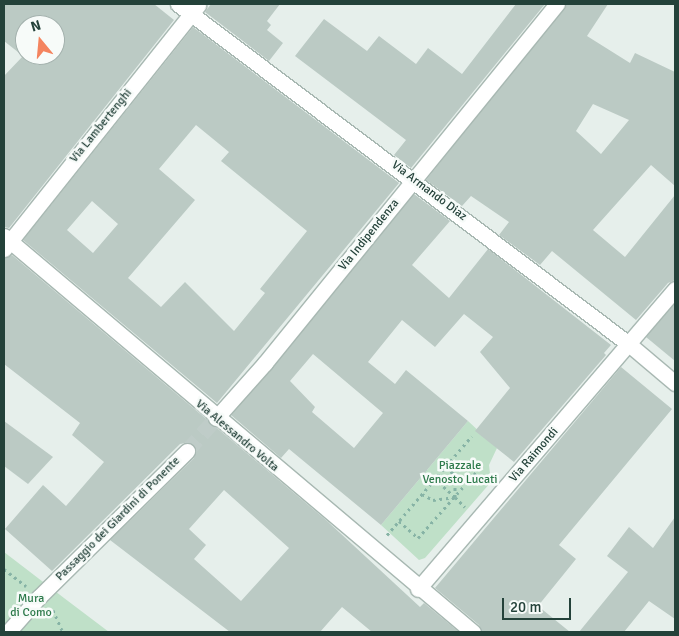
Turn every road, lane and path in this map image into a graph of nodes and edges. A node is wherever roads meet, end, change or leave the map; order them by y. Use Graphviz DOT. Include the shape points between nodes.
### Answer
graph roads {
  1 [pos="178,4"];
  2 [pos="557,4"];
  3 [pos="196,8"];
  4 [pos="414,180"];
  5 [pos="6,242"];
  6 [pos="675,289"];
  7 [pos="630,345"];
  8 [pos="675,383"];
  9 [pos="216,418"];
  10 [pos="472,436"];
  11 [pos="187,451"];
  12 [pos="446,467"];
  13 [pos="480,468"];
  14 [pos="426,471"];
  15 [pos="435,479"];
  16 [pos="422,494"];
  17 [pos="454,497"];
  18 [pos="478,520"];
  19 [pos="399,521"];
  20 [pos="372,549"];
  21 [pos="418,589"];
  22 [pos="8,632"];
  23 [pos="473,632"];
  1 -- 3 [label="street, Via Armando Diaz"];
  2 -- 4 [label="street, Via Indipendenza"];
  3 -- 4 [label="street, Via Armando Diaz"];
  3 -- 5 [label="street, Via Lambertenghi"];
  4 -- 7 [label="street, Via Armando Diaz"];
  4 -- 9 [label="street, Via Indipendenza"];
  5 -- 9 [label="street, Via Alessandro Volta"];
  6 -- 7 [label="street, Via Raimondi"];
  7 -- 8 [label="street, Via Armando Diaz"];
  7 -- 18 [label="street, Via Raimondi"];
  9 -- 20 [label="street, Via Alessandro Volta"];
  10 -- 12 [label="path"];
  11 -- 22 [label="street, Passaggio dei Giardini di Ponente" via="39,597"];
  12 -- 15 [label="path"];
  12 -- 17 [label="path" via="455,476"];
  13 -- 17 [label="path"];
  14 -- 15 [label="path"];
  15 -- 16 [label="path"];
  15 -- 17 [label="path"];
  16 -- 17 [label="path" via="433,500"];
  16 -- 19 [label="path"];
  17 -- 18 [label="path"];
  17 -- 19 [label="path" via="418,538"];
  18 -- 21 [label="street, Via Raimondi"];
  19 -- 20 [label="path"];
  20 -- 21 [label="street, Via Alessandro Volta"];
  21 -- 23 [label="street, Via Alessandro Volta"];
}
